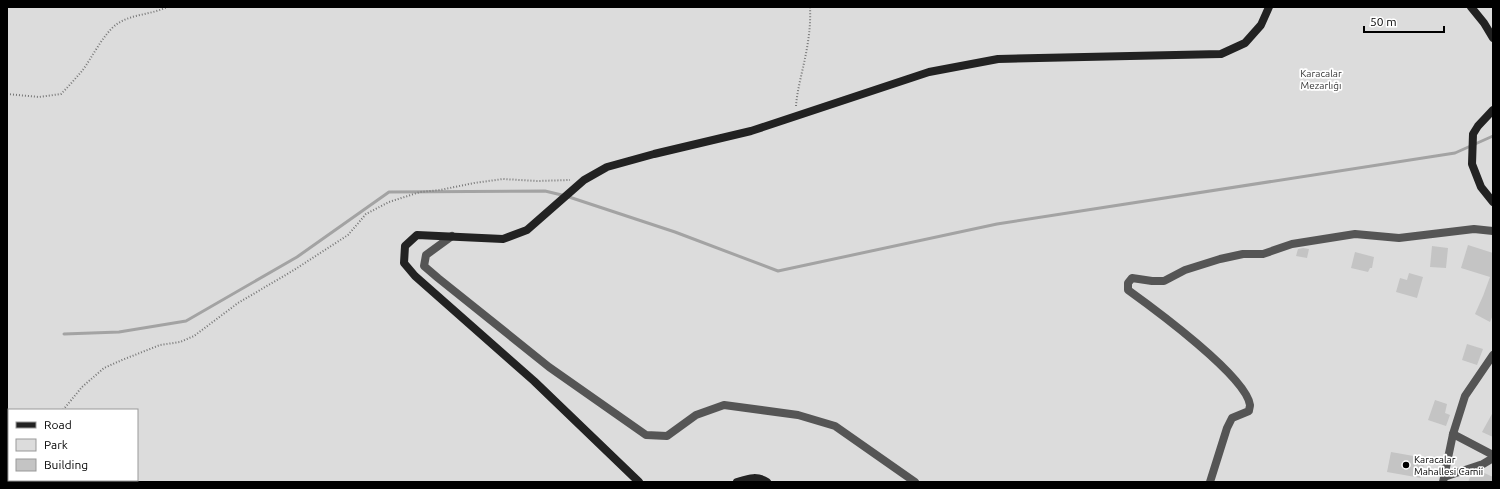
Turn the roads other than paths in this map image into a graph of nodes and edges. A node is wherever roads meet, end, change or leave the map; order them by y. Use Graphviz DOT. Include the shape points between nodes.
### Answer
graph roads {
  1 [pos="1269,7"];
  2 [pos="1471,7"];
  3 [pos="1493,38"];
  4 [pos="1492,112"];
  5 [pos="1493,202"];
  6 [pos="1493,231"];
  7 [pos="452,236"];
  8 [pos="1493,355"];
  9 [pos="1453,434"];
  10 [pos="1493,457"];
  11 [pos="1444,480"];
  12 [pos="639,482"];
  13 [pos="737,482"];
  14 [pos="767,482"];
  15 [pos="915,482"];
  16 [pos="1210,482"];
  1 -- 7 [label="street" via="1261,25 1245,43 1221,54 998,58 929,72 751,131 607,167 581,183 527,230 504,239"];
  2 -- 3 [label="street"];
  4 -- 5 [label="street" via="1473,134 1472,164 1480,187"];
  6 -- 16 [label="street" via="1474,229 1399,238 1354,234 1292,244 1263,254 1243,254 1220,259 1185,270 1164,281 1132,278 1128,283 1128,290 1162,314 1233,377 1250,405 1249,411 1232,418"];
  7 -- 12 [label="street" via="417,235 405,246 404,263 415,276 534,381"];
  7 -- 15 [label="street" via="426,255 424,266 549,367 646,435 667,436 696,414 724,405 798,415 835,426"];
  8 -- 9 [label="street" via="1465,396"];
  9 -- 10 [label="street"];
  9 -- 11 [label="street"];
  10 -- 11 [label="street"];
  13 -- 14 [label="street" via="751,478"];
}
